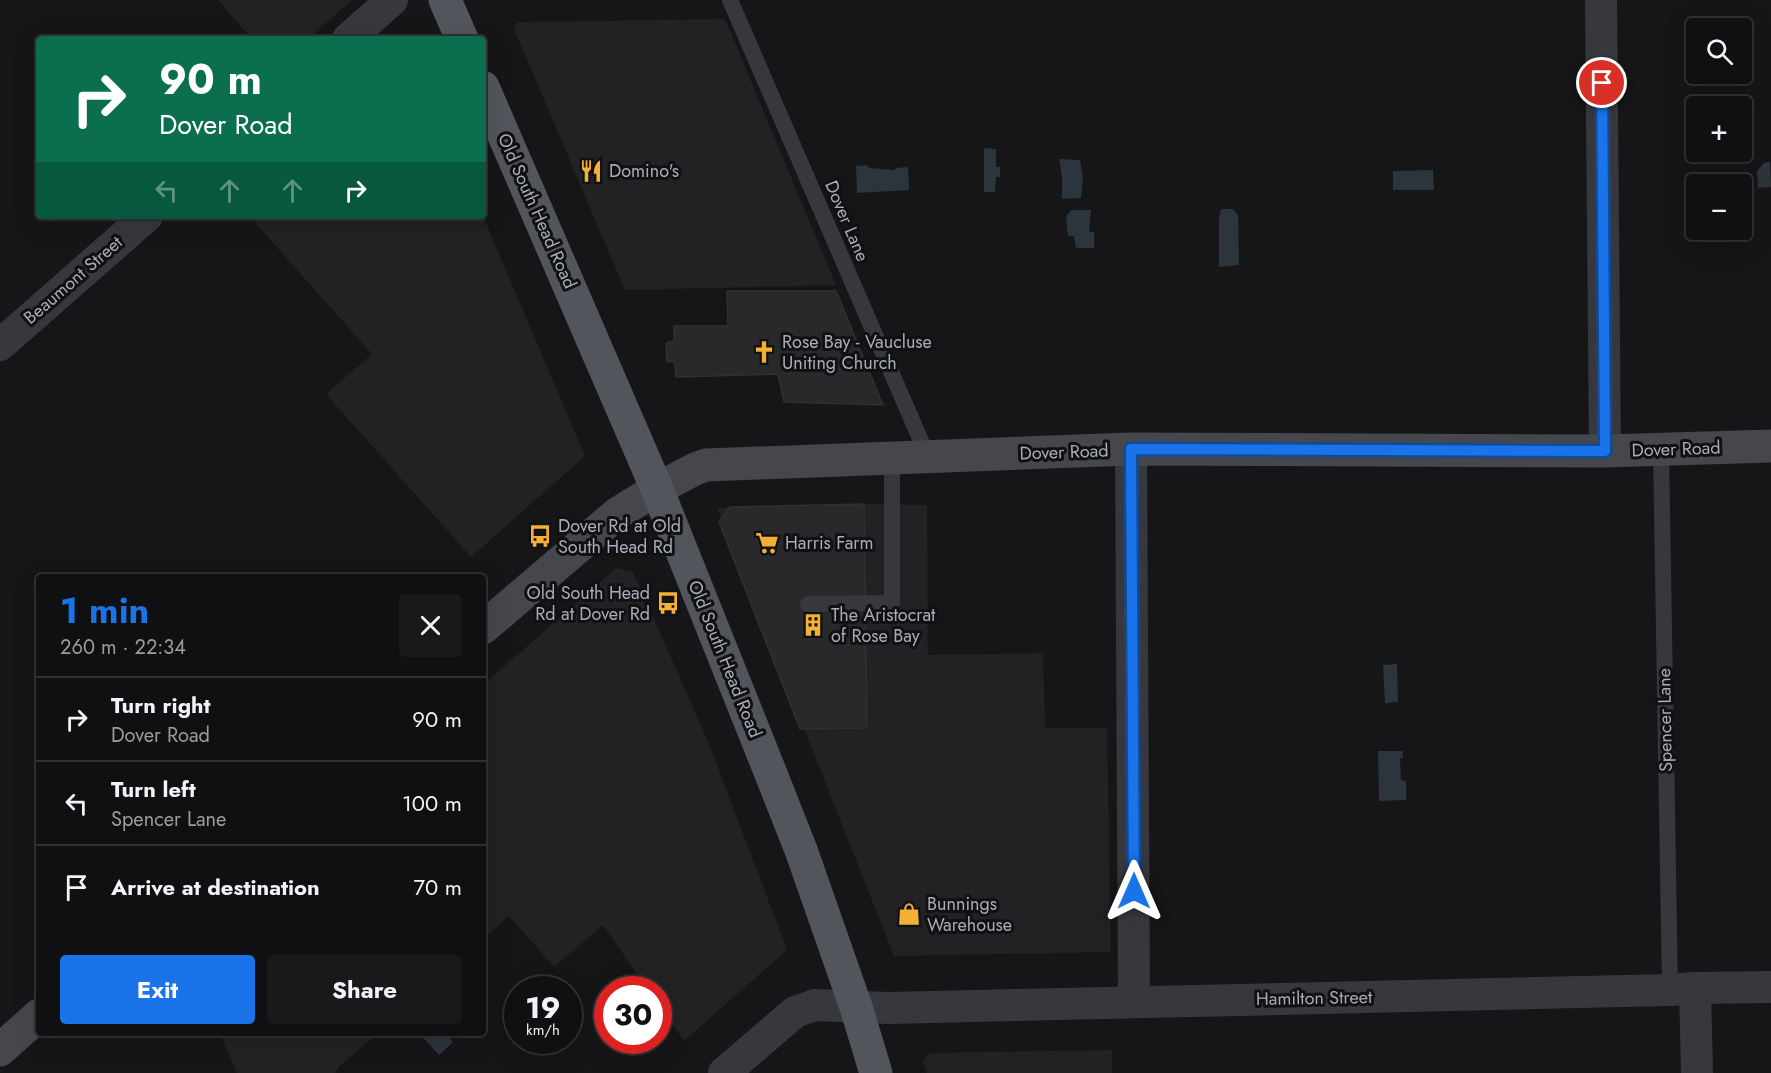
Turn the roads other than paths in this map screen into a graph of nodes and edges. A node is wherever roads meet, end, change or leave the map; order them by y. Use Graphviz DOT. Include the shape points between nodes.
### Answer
graph roads {
  1 [pos="392,0"];
  2 [pos="445,0"];
  3 [pos="730,0"];
  4 [pos="1601,0"];
  5 [pos="351,36"];
  6 [pos="461,36"];
  7 [pos="486,94"];
  8 [pos="144,219"];
  9 [pos="0,345"];
  10 [pos="1771,446"];
  11 [pos="1131,449"];
  12 [pos="1661,449"];
  13 [pos="1605,451"];
  14 [pos="928,457"];
  15 [pos="892,458"];
  16 [pos="657,489"];
  17 [pos="808,604"];
  18 [pos="486,625"];
  19 [pos="1771,987"];
  20 [pos="1683,989"];
  21 [pos="1134,1001"];
  22 [pos="856,1007"];
  23 [pos="36,1018"];
  24 [pos="0,1050"];
  25 [pos="724,1073"];
  26 [pos="876,1073"];
  27 [pos="1697,1073"];
  1 -- 5 [label="street"];
  2 -- 6 [label="main road"];
  3 -- 14 [label="lane, Dover Lane"];
  4 -- 13 [label="street"];
  7 -- 16 [label="main road, Old South Head Road"];
  8 -- 9 [label="street, Beaumont Street"];
  10 -- 12 [label="street, Dover Road"];
  11 -- 13 [label="street, Dover Road"];
  11 -- 14 [label="street, Dover Road"];
  11 -- 21 [label="street"];
  12 -- 13 [label="street, Dover Road"];
  12 -- 20 [label="lane, Spencer Lane"];
  14 -- 15 [label="street, Dover Road"];
  15 -- 16 [label="street, Dover Road" via="706,465"];
  15 -- 17 [label="lane" via="892,603"];
  16 -- 18 [label="street, Dover Road" via="618,513"];
  16 -- 22 [label="main road, Old South Head Road" via="801,850"];
  19 -- 20 [label="street, Hamilton Street"];
  20 -- 21 [label="street, Hamilton Street"];
  20 -- 27 [label="street"];
  21 -- 22 [label="street, Hamilton Street"];
  22 -- 25 [label="street, Hamilton Street" via="815,1005 795,1012"];
  22 -- 26 [label="main road, Old South Head Road"];
  23 -- 24 [label="street"];
}
